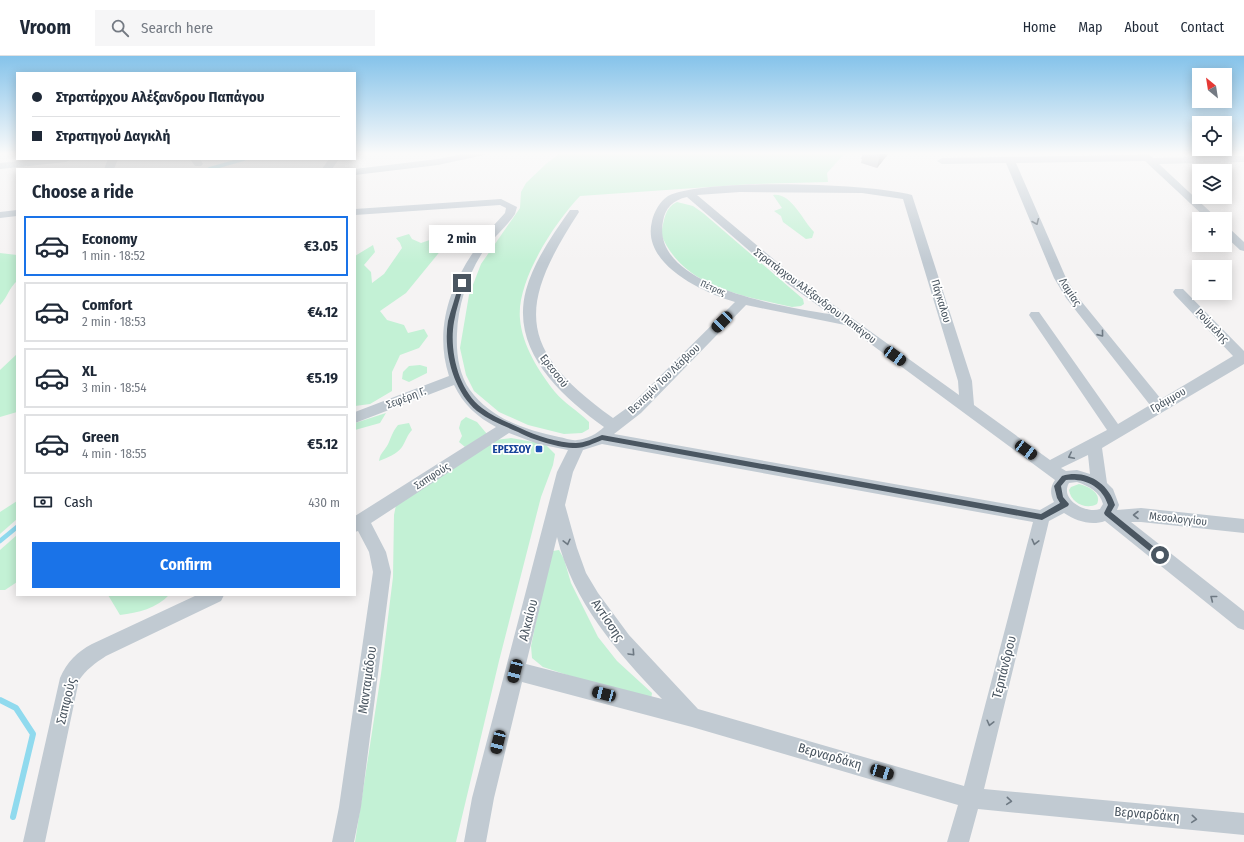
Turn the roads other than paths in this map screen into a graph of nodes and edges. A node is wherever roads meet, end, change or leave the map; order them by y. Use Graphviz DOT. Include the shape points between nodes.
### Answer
graph roads {
  1 [pos="736,190"];
  2 [pos="830,190"];
  3 [pos="1023,190"];
  4 [pos="1182,190"];
  5 [pos="688,193"];
  6 [pos="908,197"];
  7 [pos="356,212"];
  8 [pos="574,212"];
  9 [pos="1206,212"];
  10 [pos="16,213"];
  11 [pos="0,215"];
  12 [pos="1232,237"];
  13 [pos="1244,248"];
  14 [pos="1179,292"];
  15 [pos="744,300"];
  16 [pos="1035,315"];
  17 [pos="849,322"];
  18 [pos="1243,358"];
  19 [pos="457,378"];
  20 [pos="1159,406"];
  21 [pos="967,407"];
  22 [pos="356,418"];
  23 [pos="509,426"];
  24 [pos="613,426"];
  25 [pos="1115,431"];
  26 [pos="602,438"];
  27 [pos="1094,445"];
  28 [pos="577,446"];
  29 [pos="1049,467"];
  30 [pos="1064,478"];
  31 [pos="1099,485"];
  32 [pos="557,504"];
  33 [pos="1065,504"];
  34 [pos="1110,515"];
  35 [pos="1042,517"];
  36 [pos="358,524"];
  37 [pos="1244,526"];
  38 [pos="213,596"];
  39 [pos="1244,622"];
  40 [pos="515,671"];
  41 [pos="692,717"];
  42 [pos="970,798"];
  43 [pos="1244,824"];
  44 [pos="34,842"];
  45 [pos="343,842"];
  46 [pos="475,842"];
  47 [pos="958,842"];
  1 -- 5 [label="street, Πέτρας"];
  2 -- 6 [label="street, Πέτρας" via="900,194"];
  3 -- 20 [label="street, Λαμίας, one-way" via="1068,291"];
  4 -- 9 [label="street"];
  5 -- 15 [label="street, Πέτρας" via="671,199 661,209 656,235 664,254 678,270 701,284"];
  5 -- 17 [label="street, Στρατάρχου Αλέξανδρου Παπάγου" via="770,264"];
  6 -- 21 [label="street, Πάγκαλου" via="965,381"];
  7 -- 19 [label="street" via="501,202 512,206 510,214 476,255 455,304 450,346"];
  8 -- 24 [label="street, Ερεσσού" via="541,268 531,298 529,318 538,352 554,374 571,393"];
  10 -- 11 [label="street"];
  12 -- 13 [label="street"];
  14 -- 18 [label="street, Ρούμελης"];
  15 -- 17 [label="street, Πέτρας"];
  15 -- 24 [label="street, Βενιαμίν Του Λέσβιου" via="636,409"];
  16 -- 25 [label="street"];
  17 -- 21 [label="street, Στρατάρχου Αλέξανδρου Παπάγου"];
  18 -- 20 [label="street, Γράμμου"];
  19 -- 22 [label="street, Σεφέρη Γ."];
  19 -- 23 [label="street" via="479,409"];
  20 -- 25 [label="street, Γράμμου"];
  21 -- 29 [label="street, Στρατάρχου Αλέξανδρου Παπάγου"];
  23 -- 28 [label="street" via="544,440"];
  23 -- 36 [label="street, Σαπφούς"];
  24 -- 26 [label="street, Βενιαμίν Του Λέσβιου"];
  25 -- 27 [label="street, Γράμμου"];
  26 -- 28 [label="street, Βενιαμίν Του Λέσβιου"];
  26 -- 35 [label="street"];
  27 -- 29 [label="street, Γράμμου, one-way"];
  27 -- 31 [label="street"];
  28 -- 32 [label="street, Αλκαίου" via="565,472"];
  29 -- 30 [label="street, Στρατάρχου Αλέξανδρου Παπάγου"];
  30 -- 31 [label="street" via="1077,476"];
  30 -- 33 [label="street" via="1058,486 1058,492"];
  31 -- 34 [label="street" via="1111,500"];
  32 -- 40 [label="street, Αλκαίου"];
  32 -- 41 [label="street, Αντίσσης, one-way" via="570,555 578,574 606,619 628,649"];
  33 -- 34 [label="street" via="1079,514 1087,516"];
  33 -- 35 [label="street"];
  37 -- 34 [label="street, Μεσολογγίου, one-way" via="1141,515"];
  39 -- 34 [label="street, one-way"];
  35 -- 42 [label="street, Τερπάνδρου, one-way"];
  36 -- 45 [label="street, Μανταμάδου" via="376,545 382,572"];
  38 -- 44 [label="street, Σαπφούς" via="99,650 76,667 70,678"];
  40 -- 41 [label="street, Βερναρδάκη"];
  40 -- 46 [label="street, Αλκαίου" via="483,798"];
  41 -- 42 [label="street, Βερναρδάκη"];
  42 -- 43 [label="street, Βερναρδάκη, one-way"];
  42 -- 47 [label="street, Τερπάνδρου"];
}
